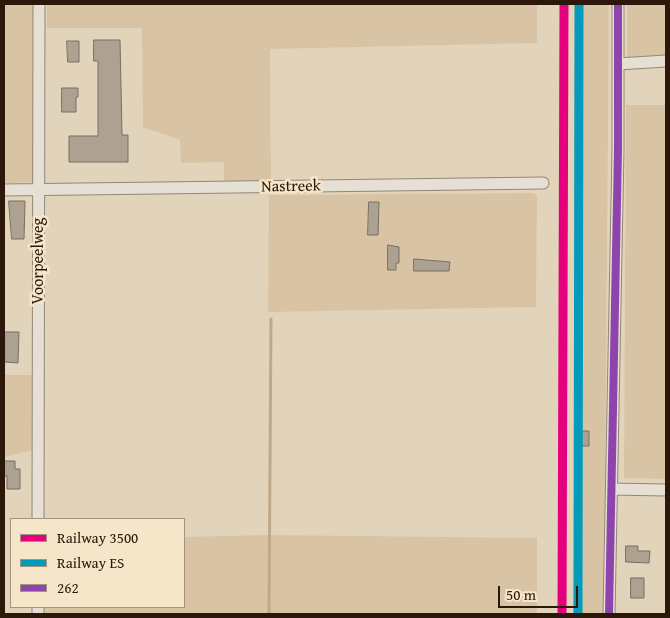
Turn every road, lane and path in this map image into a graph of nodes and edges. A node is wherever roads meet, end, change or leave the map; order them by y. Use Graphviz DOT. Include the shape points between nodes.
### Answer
graph roads {
  1 [pos="39,4"];
  2 [pos="618,4"];
  3 [pos="666,61"];
  4 [pos="618,64"];
  5 [pos="543,183"];
  6 [pos="4,190"];
  7 [pos="39,190"];
  8 [pos="612,489"];
  9 [pos="666,490"];
  10 [pos="38,518"];
  11 [pos="609,614"];
  1 -- 7 [label="street, Voorpeelweg"];
  2 -- 4 [label="street"];
  3 -- 4 [label="street"];
  4 -- 8 [label="street"];
  5 -- 7 [label="street, Nastreek"];
  6 -- 7 [label="street, Nastreek"];
  7 -- 10 [label="street, Voorpeelweg"];
  8 -- 9 [label="street"];
  8 -- 11 [label="street"];
}
